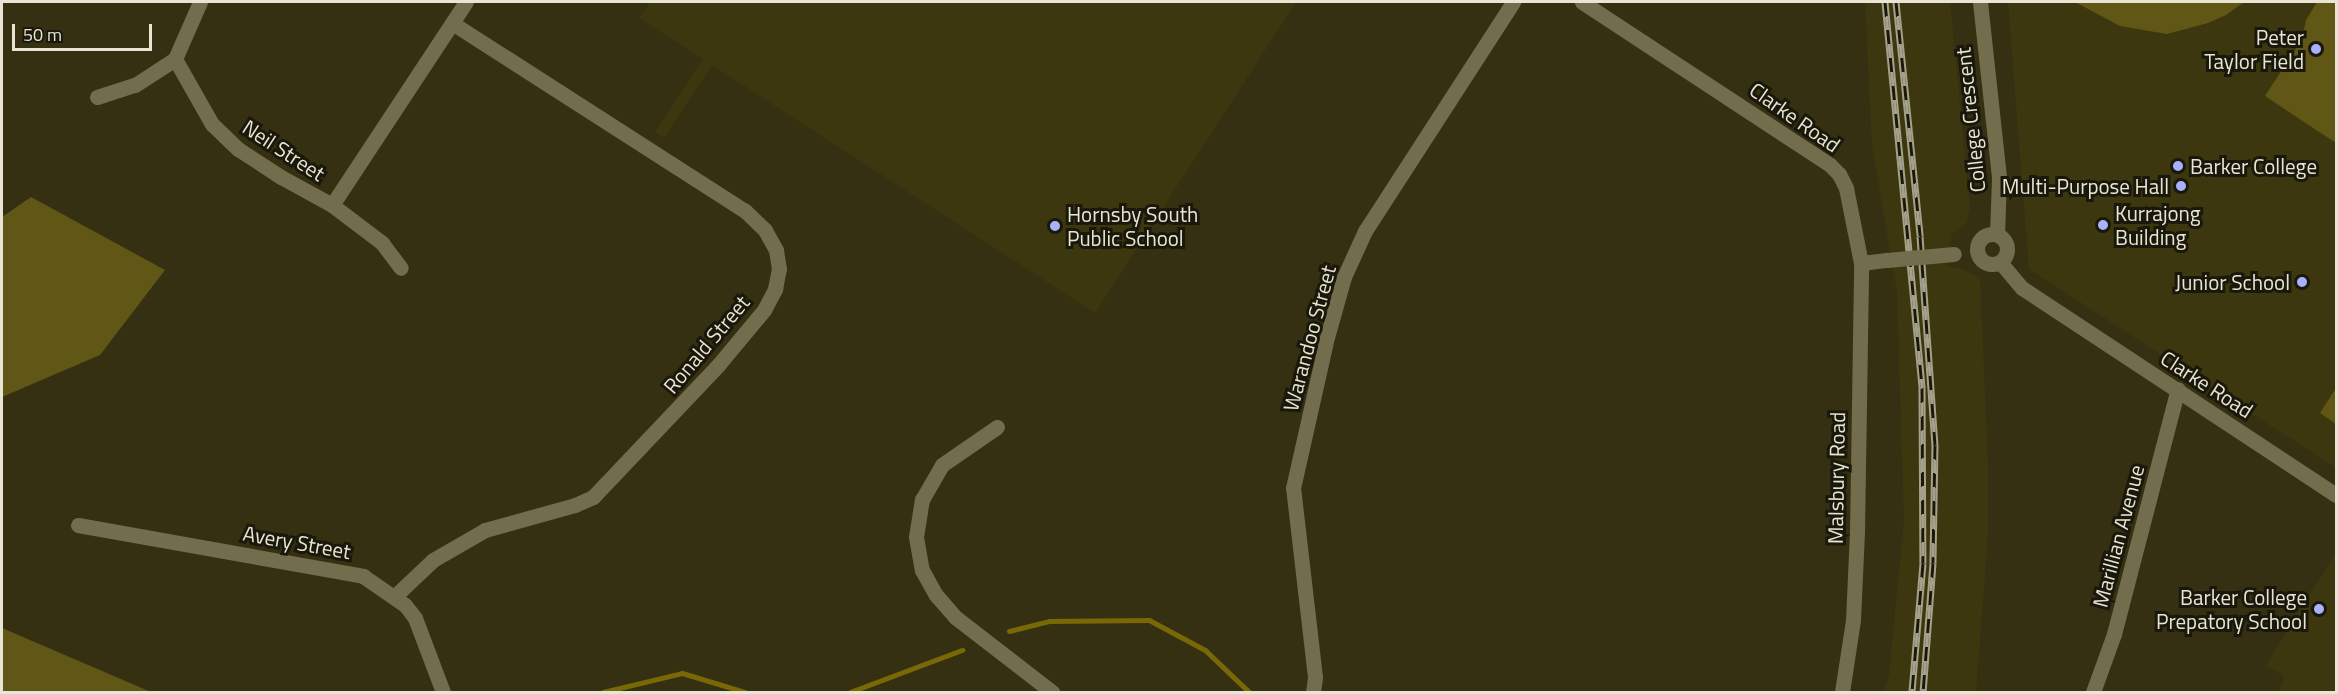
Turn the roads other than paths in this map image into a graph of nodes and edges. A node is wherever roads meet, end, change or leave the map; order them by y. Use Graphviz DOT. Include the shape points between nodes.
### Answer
graph roads {
  1 [pos="200,2"];
  2 [pos="466,2"];
  3 [pos="1513,2"];
  4 [pos="1582,2"];
  5 [pos="1980,2"];
  6 [pos="452,23"];
  7 [pos="175,59"];
  8 [pos="97,97"];
  9 [pos="332,205"];
  10 [pos="1996,234"];
  11 [pos="1977,251"];
  12 [pos="2000,262"];
  13 [pos="1861,263"];
  14 [pos="401,268"];
  15 [pos="2178,389"];
  16 [pos="997,427"];
  17 [pos="2337,495"];
  18 [pos="78,525"];
  19 [pos="394,596"];
  20 [pos="442,693"];
  21 [pos="1052,693"];
  22 [pos="1313,693"];
  23 [pos="1842,693"];
  24 [pos="2093,693"];
  1 -- 7 [label="street"];
  2 -- 6 [label="street"];
  3 -- 22 [label="street, Warandoo Street" via="1365,231 1338,298 1293,488 1315,677"];
  4 -- 13 [label="street, Clarke Road" via="1830,165 1846,188"];
  5 -- 10 [label="street, College Crescent" via="1999,178"];
  6 -- 9 [label="street"];
  6 -- 19 [label="street, Ronald Street" via="745,211 765,230 776,250 780,269 764,310 684,403 593,497 485,530 432,560"];
  7 -- 8 [label="street" via="135,85"];
  7 -- 9 [label="street, Neil Street" via="212,124 238,149"];
  9 -- 14 [label="street, Neil Street" via="382,243"];
  10 -- 11 [label="street" via="1984,236"];
  10 -- 12 [label="street" via="2007,245"];
  11 -- 12 [label="street" via="1988,264"];
  11 -- 13 [label="street, bridge"];
  12 -- 15 [label="street, Clarke Road" via="2022,288"];
  13 -- 23 [label="street, Malsbury Road" via="1857,531 1853,620"];
  15 -- 17 [label="street, Clarke Road"];
  15 -- 24 [label="street, Marillian Avenue" via="2114,634"];
  16 -- 21 [label="street" via="942,465 922,499 916,537 922,570 955,617"];
  18 -- 19 [label="street, Avery Street" via="350,572"];
  19 -- 20 [label="street, Avery Street" via="415,618"];
}
